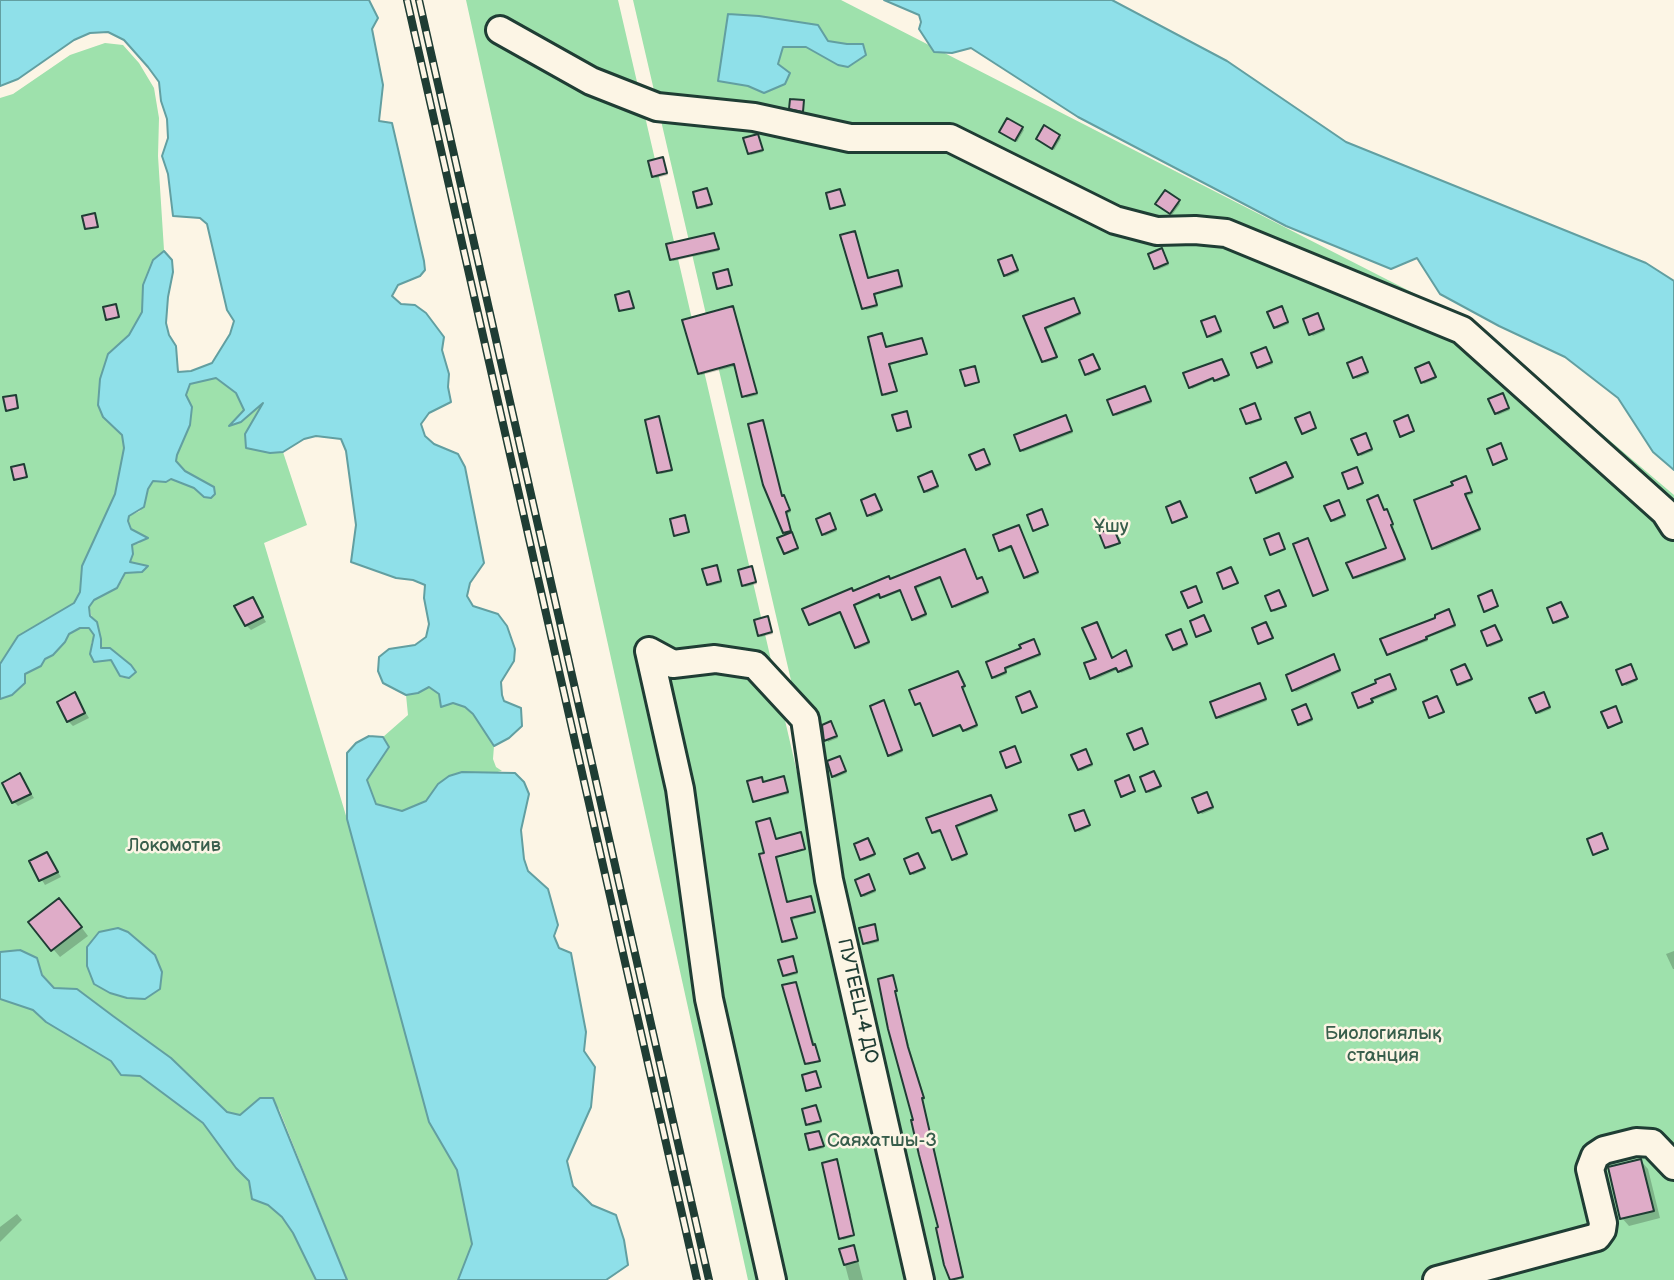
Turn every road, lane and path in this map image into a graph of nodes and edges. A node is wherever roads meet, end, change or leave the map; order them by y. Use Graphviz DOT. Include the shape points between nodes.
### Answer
graph roads {
  1 [pos="500,30"];
  2 [pos="1674,526"];
  3 [pos="1674,1166"];
  4 [pos="772,1280"];
  5 [pos="920,1280"];
  6 [pos="1437,1280"];
  1 -- 2 [label="street" via="591,81 657,107 754,117 850,138 950,138 1115,220 1157,231 1226,233 1462,330 1665,512"];
  3 -- 6 [label="street" via="1652,1143 1604,1150 1590,1170 1603,1223 1597,1237"];
  4 -- 5 [label="street, ПУТЕЕЦ-4 ДО" via="709,999 680,789 649,651 673,664 715,659 755,665 806,719 830,880"];
}
